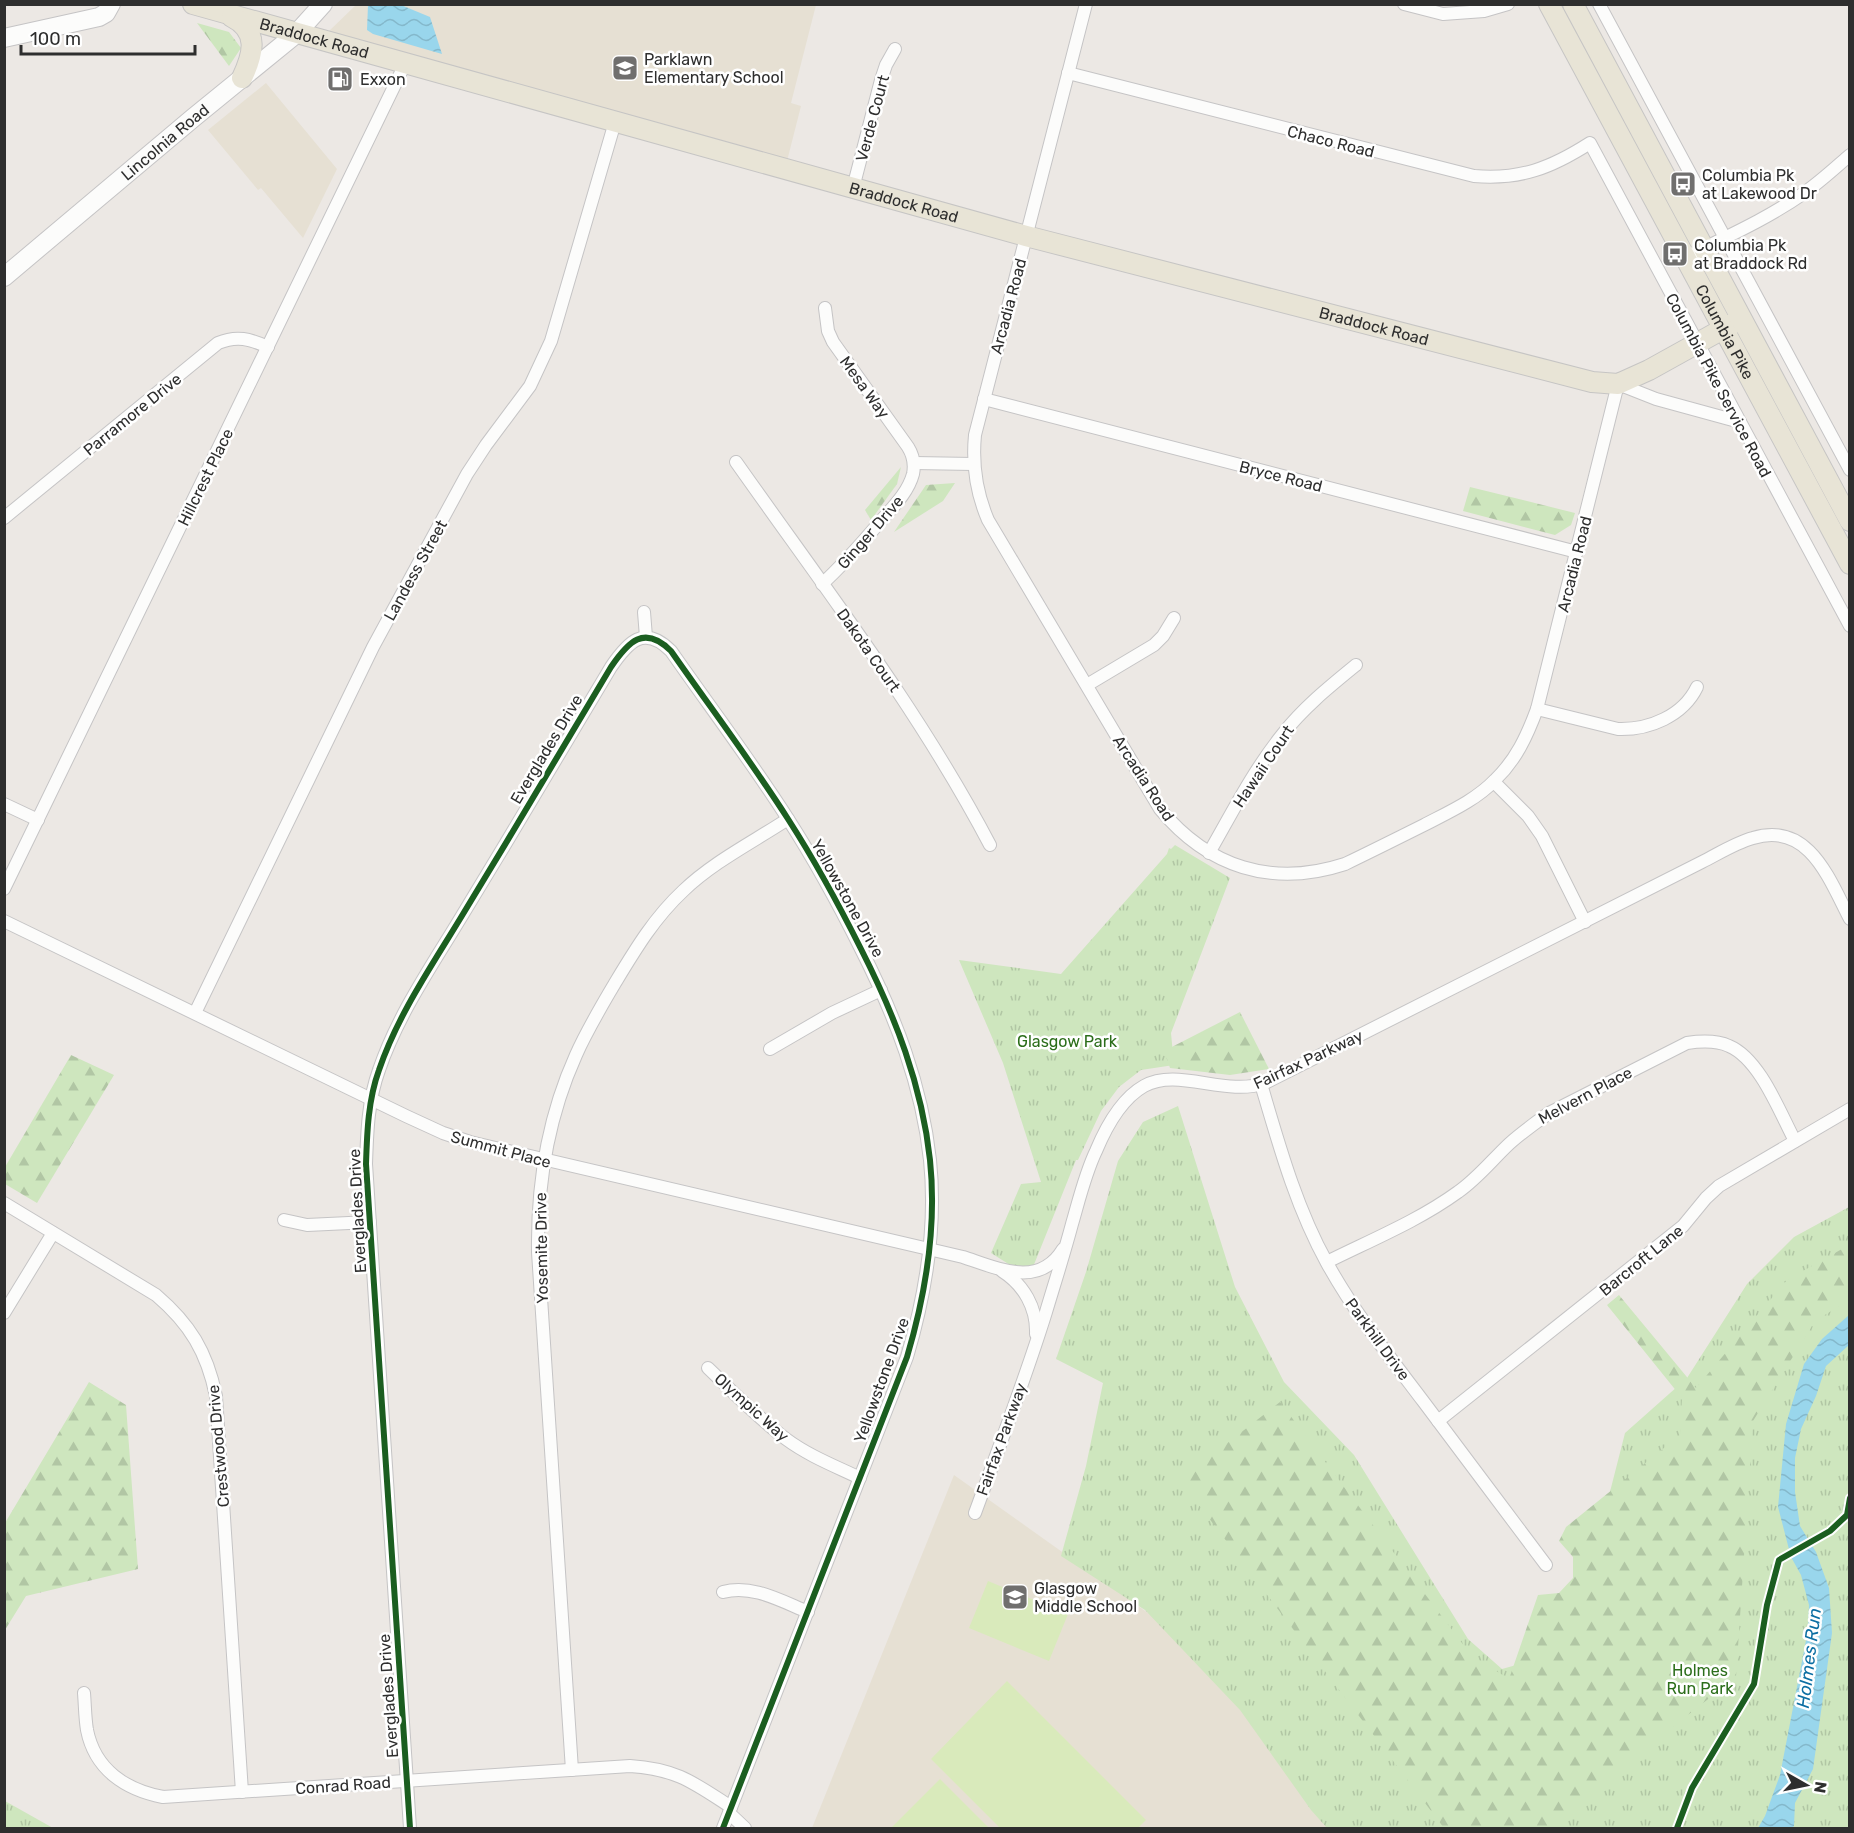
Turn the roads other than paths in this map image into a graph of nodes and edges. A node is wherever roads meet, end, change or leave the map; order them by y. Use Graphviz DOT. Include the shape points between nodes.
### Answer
graph roads {
  1 [pos="111,4"];
  2 [pos="193,4"];
  3 [pos="324,4"];
  4 [pos="1086,4"];
  5 [pos="1404,4"];
  6 [pos="1508,4"];
  7 [pos="1549,4"];
  8 [pos="1574,4"];
  9 [pos="1599,4"];
  10 [pos="218,11"];
  11 [pos="296,34"];
  12 [pos="4,38"];
  13 [pos="895,50"];
  14 [pos="405,64"];
  15 [pos="1068,73"];
  16 [pos="242,78"];
  17 [pos="615,122"];
  18 [pos="1590,143"];
  19 [pos="1850,155"];
  20 [pos="853,188"];
  21 [pos="1026,236"];
  22 [pos="1724,238"];
  23 [pos="1695,253"];
  24 [pos="4,277"];
  25 [pos="825,308"];
  26 [pos="1733,324"];
  27 [pos="1697,343"];
  28 [pos="268,347"];
  29 [pos="1618,384"];
  30 [pos="984,399"];
  31 [pos="1740,422"];
  32 [pos="736,462"];
  33 [pos="914,463"];
  34 [pos="973,464"];
  35 [pos="1850,470"];
  36 [pos="4,518"];
  37 [pos="1850,521"];
  38 [pos="1577,552"];
  39 [pos="1850,564"];
  40 [pos="822,584"];
  41 [pos="644,612"];
  42 [pos="1174,618"];
  43 [pos="1850,626"];
  44 [pos="646,638"];
  45 [pos="1356,665"];
  46 [pos="1087,686"];
  47 [pos="1697,687"];
  48 [pos="1537,709"];
  49 [pos="1494,782"];
  50 [pos="4,804"];
  51 [pos="788,819"];
  52 [pos="38,820"];
  53 [pos="990,846"];
  54 [pos="1209,853"];
  55 [pos="4,889"];
  56 [pos="1850,919"];
  57 [pos="4,921"];
  58 [pos="1585,922"];
  59 [pos="881,990"];
  60 [pos="195,1013"];
  61 [pos="770,1049"];
  62 [pos="1261,1084"];
  63 [pos="371,1099"];
  64 [pos="1850,1109"];
  65 [pos="1795,1141"];
  66 [pos="544,1161"];
  67 [pos="4,1203"];
  68 [pos="284,1220"];
  69 [pos="370,1222"];
  70 [pos="53,1233"];
  71 [pos="1068,1241"];
  72 [pos="930,1249"];
  73 [pos="1327,1262"];
  74 [pos="998,1269"];
  75 [pos="4,1313"];
  76 [pos="1034,1349"];
  77 [pos="708,1368"];
  78 [pos="1438,1421"];
  79 [pos="860,1478"];
  80 [pos="975,1514"];
  81 [pos="1546,1565"];
  82 [pos="723,1592"];
  83 [pos="808,1612"];
  84 [pos="84,1693"];
  85 [pos="572,1770"];
  86 [pos="407,1781"];
  87 [pos="242,1792"];
  88 [pos="730,1810"];
  89 [pos="410,1828"];
  90 [pos="723,1828"];
  91 [pos="745,1828"];
  1 -- 12 [label="main road" via="99,17"];
  2 -- 10 [label="main road, Braddock Road"];
  3 -- 11 [label="main road, Lincolnia Road"];
  4 -- 15 [label="street, Arcadia Road"];
  5 -- 6 [label="street" via="1443,14 1484,11"];
  7 -- 23 [label="main road, Columbia Pike"];
  8 -- 23 [label="main road, Columbia Pike"];
  9 -- 22 [label="street"];
  10 -- 11 [label="main road, Braddock Road"];
  10 -- 16 [label="main road" via="240,21 249,33 252,50"];
  11 -- 14 [label="main road, Braddock Road"];
  11 -- 16 [label="main road, Lincolnia Road"];
  13 -- 20 [label="street, Verde Court" via="881,80"];
  14 -- 17 [label="main road, Braddock Road"];
  14 -- 28 [label="street, Hillcrest Place"];
  15 -- 18 [label="street, Chaco Road" via="1474,176 1494,178 1537,171"];
  15 -- 21 [label="street, Arcadia Road"];
  16 -- 24 [label="main road, Lincolnia Road"];
  17 -- 20 [label="main road, Braddock Road"];
  17 -- 60 [label="street, Landess Street" via="542,364 467,474 373,647"];
  18 -- 27 [label="street, Columbia Pike Service Road"];
  19 -- 22 [label="street" via="1804,193"];
  20 -- 21 [label="main road, Braddock Road"];
  21 -- 29 [label="main road, Braddock Road" via="1592,382"];
  21 -- 30 [label="street, Arcadia Road"];
  22 -- 23 [label="street"];
  22 -- 35 [label="street"];
  23 -- 26 [label="main road, Columbia Pike"];
  25 -- 33 [label="street, Mesa Way" via="833,342 908,447"];
  26 -- 27 [label="main road"];
  26 -- 37 [label="main road, Columbia Pike"];
  26 -- 39 [label="main road, Columbia Pike"];
  27 -- 29 [label="main road"];
  27 -- 31 [label="street, Columbia Pike Service Road"];
  28 -- 36 [label="street, Parramore Drive" via="239,337 218,343"];
  28 -- 52 [label="street, Hillcrest Place"];
  29 -- 31 [label="street, Braddock Road" via="1656,399"];
  29 -- 38 [label="street, Arcadia Road"];
  30 -- 34 [label="street, Arcadia Road"];
  30 -- 38 [label="street, Bryce Road"];
  31 -- 43 [label="street, Columbia Pike Service Road"];
  32 -- 40 [label="street, Dakota Court"];
  33 -- 34 [label="street"];
  33 -- 40 [label="street, Ginger Drive" via="911,481 902,496"];
  34 -- 46 [label="street, Arcadia Road" via="980,502 988,520"];
  38 -- 48 [label="street, Arcadia Road"];
  40 -- 53 [label="street, Dakota Court" via="934,747"];
  41 -- 44 [label="street"];
  42 -- 46 [label="street" via="1154,645"];
  44 -- 51 [label="street, Yellowstone Drive" via="662,642 671,651"];
  44 -- 63 [label="street, Everglades Drive" via="629,644 611,667 429,972 396,1028"];
  45 -- 54 [label="street, Hawaii Court" via="1321,693 1282,735"];
  46 -- 54 [label="street, Arcadia Road" via="1160,809 1187,838"];
  47 -- 48 [label="street" via="1677,711 1645,727 1631,729"];
  48 -- 49 [label="street, Arcadia Road" via="1519,751"];
  49 -- 54 [label="street, Arcadia Road" via="1440,817 1332,868 1269,873"];
  49 -- 58 [label="street" via="1542,836"];
  50 -- 52 [label="street"];
  51 -- 59 [label="street, Yellowstone Drive" via="847,920"];
  51 -- 66 [label="street, Yosemite Drive" via="706,871 648,930 575,1058"];
  52 -- 55 [label="street, Hillcrest Place"];
  56 -- 58 [label="street, Fairfax Parkway" via="1814,855 1792,839 1766,835 1747,840"];
  57 -- 60 [label="street, Summit Place"];
  58 -- 62 [label="street, Fairfax Parkway"];
  59 -- 61 [label="street"];
  59 -- 72 [label="street, Yellowstone Drive" via="906,1049 924,1119 931,1179"];
  60 -- 63 [label="street, Summit Place"];
  62 -- 71 [label="street, Fairfax Parkway" via="1235,1088 1167,1079 1135,1092 1119,1109 1096,1151"];
  62 -- 73 [label="street, Parkhill Drive" via="1288,1173"];
  63 -- 66 [label="street, Summit Place" via="443,1133"];
  63 -- 69 [label="street, Everglades Drive" via="366,1164"];
  64 -- 65 [label="street, Barcroft Lane"];
  65 -- 73 [label="street, Melvern Place" via="1760,1076 1740,1053 1718,1042 1687,1043 1549,1113 1528,1127 1457,1193"];
  65 -- 78 [label="street, Barcroft Lane" via="1719,1186 1666,1241"];
  66 -- 72 [label="street, Summit Place"];
  66 -- 85 [label="street, Yosemite Drive" via="538,1251"];
  67 -- 70 [label="street, Crestwood Drive"];
  68 -- 69 [label="street" via="307,1225"];
  69 -- 86 [label="street, Everglades Drive"];
  70 -- 75 [label="street"];
  70 -- 87 [label="street, Crestwood Drive" via="172,1309 197,1341 212,1377"];
  71 -- 74 [label="street, Summit Place" via="1055,1259 1035,1271 1010,1273"];
  71 -- 76 [label="street, Fairfax Parkway"];
  72 -- 74 [label="street, Summit Place"];
  72 -- 79 [label="street, Yellowstone Drive" via="925,1288 910,1345"];
  73 -- 78 [label="street, Parkhill Drive" via="1372,1334"];
  74 -- 76 [label="street, Summit Place" via="1010,1276 1028,1298 1036,1326"];
  76 -- 80 [label="street, Fairfax Parkway"];
  77 -- 79 [label="street, Olympic Way" via="787,1440"];
  78 -- 81 [label="street, Parkhill Drive"];
  79 -- 83 [label="street, Yellowstone Drive"];
  82 -- 83 [label="street" via="754,1591"];
  83 -- 88 [label="street, Yellowstone Drive"];
  84 -- 87 [label="street, Conrad Road" via="91,1743 106,1769 131,1788 164,1797"];
  85 -- 86 [label="street, Conrad Road"];
  85 -- 88 [label="street, Conrad Road" via="630,1766 671,1772"];
  86 -- 87 [label="street, Conrad Road"];
  86 -- 89 [label="street, Everglades Drive"];
  88 -- 90 [label="street, Yellowstone Drive"];
  88 -- 91 [label="street, Conrad Road"];
}
